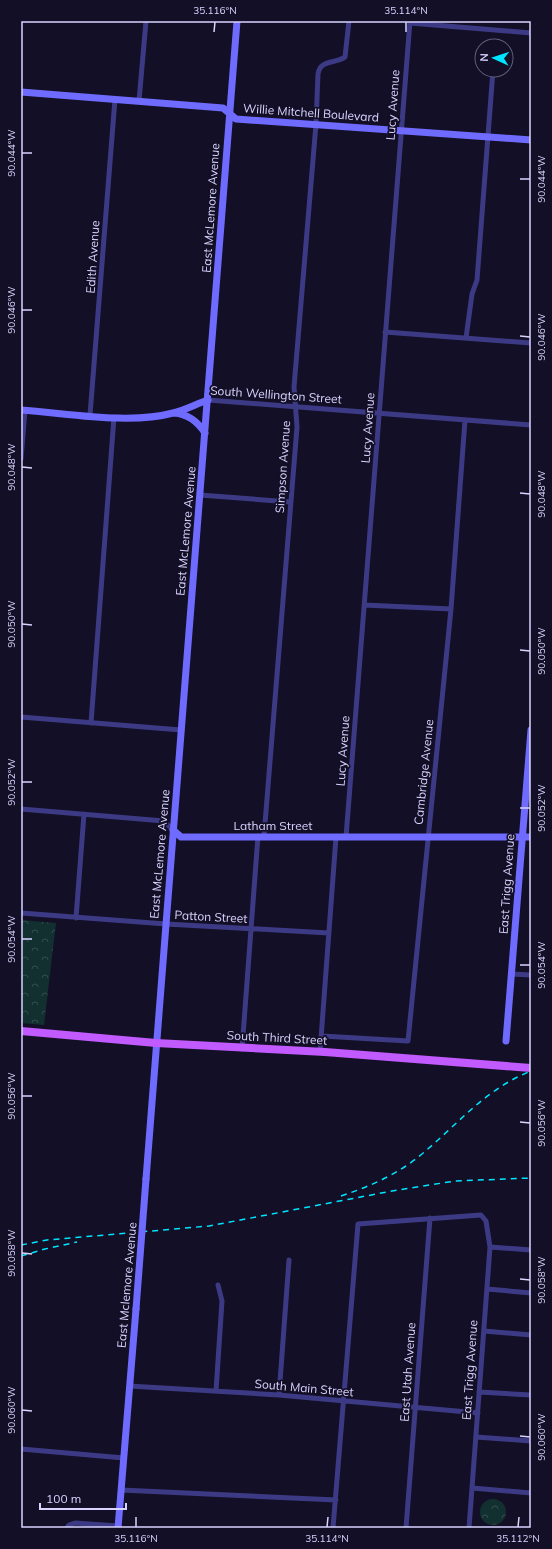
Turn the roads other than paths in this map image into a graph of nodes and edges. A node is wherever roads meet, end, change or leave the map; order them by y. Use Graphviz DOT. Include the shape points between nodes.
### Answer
graph roads {
  1 [pos="146,21"];
  2 [pos="237,21"];
  3 [pos="349,21"];
  4 [pos="410,22"];
  5 [pos="531,33"];
  6 [pos="492,78"];
  7 [pos="21,92"];
  8 [pos="115,99"];
  9 [pos="139,101"];
  10 [pos="229,113"];
  11 [pos="316,124"];
  12 [pos="402,130"];
  13 [pos="488,136"];
  14 [pos="531,140"];
  15 [pos="386,332"];
  16 [pos="466,338"];
  17 [pos="531,343"];
  18 [pos="208,400"];
  19 [pos="295,406"];
  20 [pos="23,410"];
  21 [pos="380,412"];
  22 [pos="174,413"];
  23 [pos="90,416"];
  24 [pos="114,417"];
  25 [pos="465,420"];
  26 [pos="531,425"];
  27 [pos="205,433"];
  28 [pos="21,459"];
  29 [pos="200,495"];
  30 [pos="290,502"];
  31 [pos="364,605"];
  32 [pos="451,609"];
  33 [pos="21,717"];
  34 [pos="91,723"];
  35 [pos="181,730"];
  36 [pos="531,730"];
  37 [pos="21,809"];
  38 [pos="84,814"];
  39 [pos="173,830"];
  40 [pos="261,836"];
  41 [pos="336,837"];
  42 [pos="346,837"];
  43 [pos="427,837"];
  44 [pos="522,837"];
  45 [pos="531,837"];
  46 [pos="21,913"];
  47 [pos="76,918"];
  48 [pos="166,924"];
  49 [pos="252,928"];
  50 [pos="329,933"];
  51 [pos="511,974"];
  52 [pos="531,975"];
  53 [pos="21,1031"];
  54 [pos="322,1036"];
  55 [pos="506,1041"];
  56 [pos="156,1043"];
  57 [pos="242,1048"];
  58 [pos="323,1052"];
  59 [pos="531,1068"];
  60 [pos="430,1218"];
  61 [pos="490,1247"];
  62 [pos="531,1250"];
  63 [pos="289,1260"];
  64 [pos="218,1285"];
  65 [pos="487,1289"];
  66 [pos="531,1293"];
  67 [pos="484,1331"];
  68 [pos="531,1335"];
  69 [pos="129,1386"];
  70 [pos="216,1391"];
  71 [pos="479,1392"];
  72 [pos="279,1395"];
  73 [pos="531,1395"];
  74 [pos="345,1400"];
  75 [pos="416,1408"];
  76 [pos="478,1413"];
  77 [pos="476,1437"];
  78 [pos="531,1441"];
  79 [pos="21,1449"];
  80 [pos="124,1458"];
  81 [pos="472,1488"];
  82 [pos="121,1490"];
  83 [pos="531,1493"];
  84 [pos="336,1500"];
  85 [pos="68,1526"];
  86 [pos="118,1527"];
  87 [pos="334,1528"];
  88 [pos="406,1528"];
  89 [pos="469,1528"];
  1 -- 9 [label="street"];
  2 -- 10 [label="main road, East McLemore Avenue"];
  3 -- 11 [label="street, Simpson Avenue" via="345,57 324,64 318,70"];
  4 -- 5 [label="street"];
  4 -- 12 [label="street, Lucy Avenue"];
  6 -- 13 [label="street"];
  7 -- 8 [label="main road, Willie Mitchell Boulevard"];
  8 -- 9 [label="main road, Willie Mitchell Boulevard"];
  8 -- 23 [label="street, Edith Avenue"];
  9 -- 10 [label="main road, Willie Mitchell Boulevard" via="223,108"];
  10 -- 11 [label="main road, Willie Mitchell Boulevard" via="236,119"];
  10 -- 18 [label="main road, East McLemore Avenue"];
  11 -- 12 [label="main road, Willie Mitchell Boulevard"];
  11 -- 19 [label="street, Simpson Avenue" via="294,387"];
  12 -- 13 [label="main road, Willie Mitchell Boulevard"];
  12 -- 15 [label="street, Lucy Avenue"];
  13 -- 14 [label="main road, Willie Mitchell Boulevard"];
  13 -- 16 [label="street" via="477,280 472,294"];
  15 -- 16 [label="street"];
  15 -- 21 [label="street, Lucy Avenue"];
  16 -- 17 [label="street"];
  18 -- 19 [label="street, South Wellington Street"];
  18 -- 22 [label="main road, South Wellington Street"];
  18 -- 27 [label="main road, East McLemore Avenue"];
  19 -- 21 [label="street, South Wellington Street"];
  19 -- 30 [label="street, Simpson Avenue" via="297,427"];
  20 -- 23 [label="main road, South Wellington Street"];
  20 -- 28 [label="street"];
  21 -- 25 [label="street, South Wellington Street"];
  21 -- 31 [label="street, Lucy Avenue"];
  22 -- 24 [label="main road, South Wellington Street"];
  22 -- 27 [label="main road" via="191,419 200,425"];
  23 -- 24 [label="main road, South Wellington Street"];
  24 -- 34 [label="street"];
  25 -- 26 [label="street, South Wellington Street"];
  25 -- 32 [label="street, Cambridge Avenue"];
  27 -- 29 [label="main road, East McLemore Avenue"];
  29 -- 30 [label="street"];
  29 -- 35 [label="main road, East McLemore Avenue"];
  30 -- 40 [label="street, Simpson Avenue"];
  31 -- 32 [label="street"];
  31 -- 42 [label="street, Lucy Avenue"];
  32 -- 43 [label="street, Cambridge Avenue"];
  33 -- 34 [label="street"];
  34 -- 35 [label="street"];
  35 -- 39 [label="main road, East McLemore Avenue"];
  36 -- 44 [label="main road, East Trigg Avenue"];
  37 -- 38 [label="street, Latham Street"];
  38 -- 39 [label="street, Latham Street" via="164,821"];
  38 -- 47 [label="street"];
  39 -- 40 [label="main road, Latham Street" via="181,837"];
  39 -- 48 [label="main road, East McLemore Avenue"];
  40 -- 41 [label="main road, Latham Street"];
  40 -- 49 [label="street, Simpson Avenue"];
  41 -- 42 [label="main road, Latham Street"];
  41 -- 50 [label="street"];
  42 -- 43 [label="main road, Latham Street"];
  43 -- 44 [label="main road, Latham Street"];
  43 -- 54 [label="street, Cambridge Avenue" via="408,1041"];
  44 -- 45 [label="main road, Latham Street"];
  44 -- 51 [label="main road, East Trigg Avenue"];
  46 -- 47 [label="street, Patton Street"];
  47 -- 48 [label="street, Patton Street"];
  48 -- 49 [label="street, Patton Street"];
  48 -- 56 [label="main road, East McLemore Avenue"];
  49 -- 50 [label="street, Patton Street"];
  49 -- 57 [label="street, Simpson Avenue"];
  50 -- 54 [label="street"];
  51 -- 52 [label="street"];
  51 -- 55 [label="main road, East Trigg Avenue"];
  53 -- 56 [label="main road, South Third Street"];
  54 -- 58 [label="street"];
  56 -- 57 [label="main road, South Third Street"];
  56 -- 69 [label="main road, East Mclemore Avenue, bridge"];
  57 -- 58 [label="main road, South Third Street"];
  58 -- 59 [label="main road, South Third Street"];
  60 -- 61 [label="street, East Trigg Avenue" via="481,1215 486,1220"];
  60 -- 74 [label="street" via="358,1224"];
  60 -- 75 [label="street, East Utah Avenue"];
  61 -- 62 [label="street"];
  61 -- 65 [label="street, East Trigg Avenue"];
  63 -- 72 [label="street"];
  64 -- 70 [label="street" via="222,1301"];
  65 -- 66 [label="street"];
  65 -- 67 [label="street, East Trigg Avenue"];
  67 -- 68 [label="street"];
  67 -- 71 [label="street, East Trigg Avenue"];
  69 -- 70 [label="street, South Main Street"];
  69 -- 80 [label="main road, East Mclemore Avenue"];
  70 -- 72 [label="street, South Main Street"];
  71 -- 73 [label="street"];
  71 -- 76 [label="street, East Trigg Avenue"];
  72 -- 74 [label="street, South Main Street"];
  74 -- 75 [label="street, South Main Street"];
  74 -- 84 [label="street"];
  75 -- 76 [label="street, South Main Street"];
  75 -- 88 [label="street, East Utah Avenue"];
  76 -- 77 [label="street, East Trigg Avenue"];
  77 -- 78 [label="street"];
  77 -- 81 [label="street, East Trigg Avenue"];
  79 -- 80 [label="street"];
  80 -- 82 [label="main road, East Mclemore Avenue"];
  81 -- 83 [label="street"];
  81 -- 89 [label="street, East Trigg Avenue"];
  82 -- 84 [label="street"];
  82 -- 86 [label="main road, East Mclemore Avenue"];
  84 -- 87 [label="street"];
  85 -- 86 [label="street"];
}
